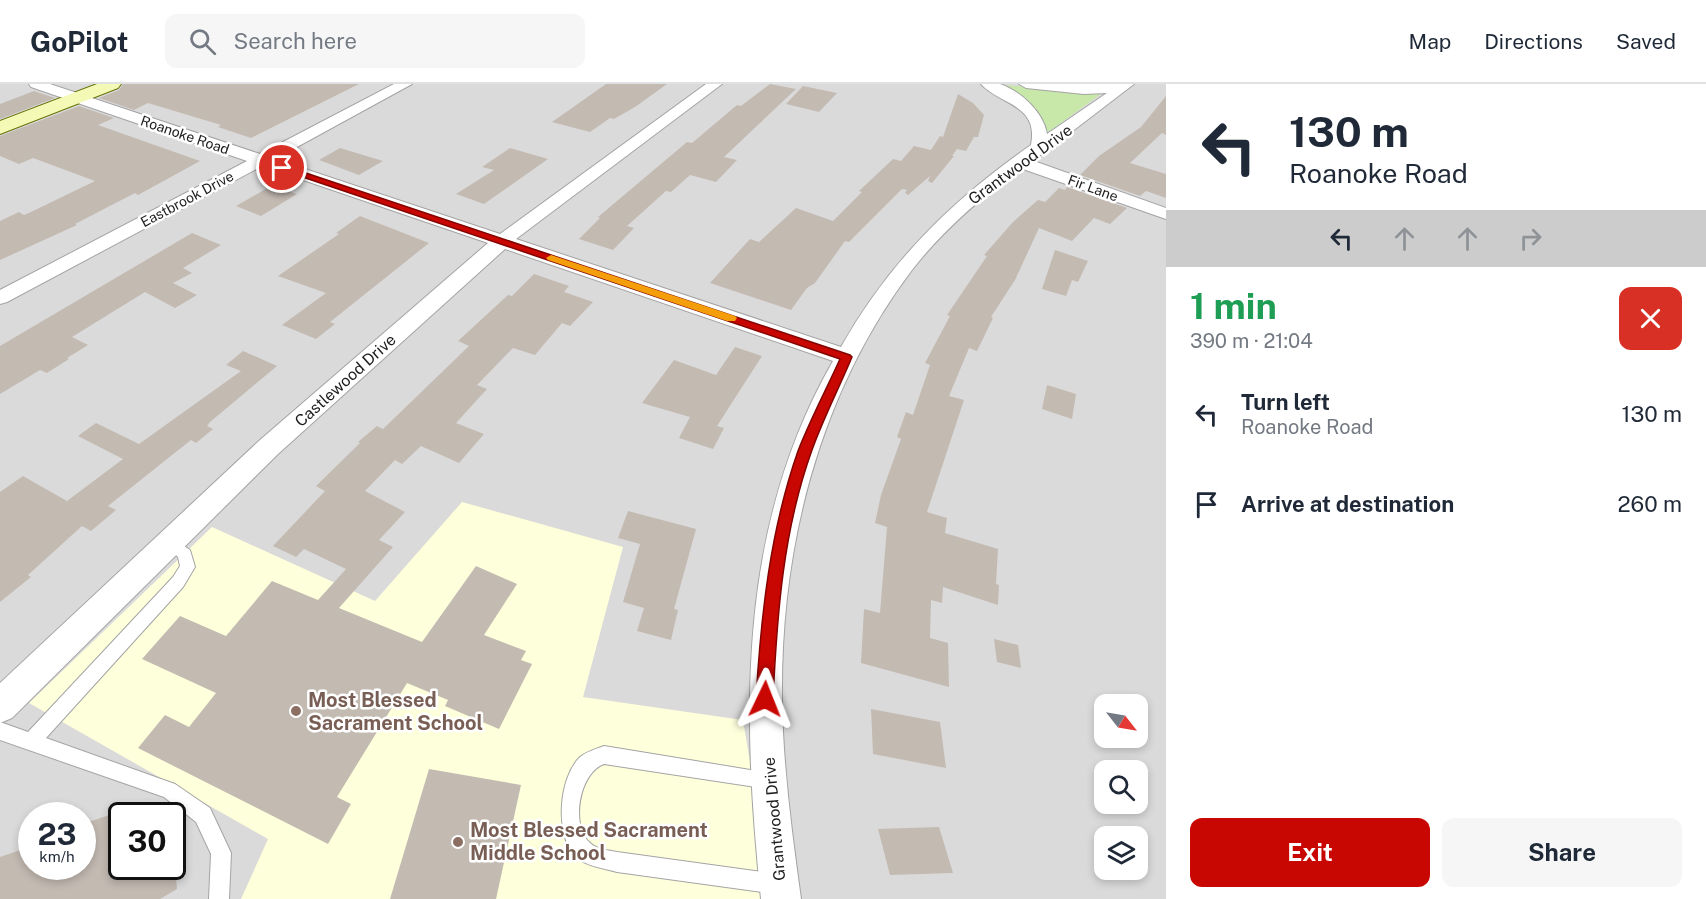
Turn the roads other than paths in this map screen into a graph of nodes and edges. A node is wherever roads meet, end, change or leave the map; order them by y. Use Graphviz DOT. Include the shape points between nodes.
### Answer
graph roads {
  1 [pos="36,84"];
  2 [pos="112,84"];
  3 [pos="405,84"];
  4 [pos="715,84"];
  5 [pos="988,84"];
  6 [pos="1026,84"];
  7 [pos="1126,85"];
  8 [pos="76,98"];
  9 [pos="0,128"];
  10 [pos="1029,156"];
  11 [pos="260,160"];
  12 [pos="1166,214"];
  13 [pos="502,241"];
  14 [pos="0,298"];
  15 [pos="846,357"];
  16 [pos="169,542"];
  17 [pos="0,706"];
  18 [pos="0,731"];
  19 [pos="31,742"];
  20 [pos="769,780"];
  21 [pos="780,892"];
  22 [pos="219,899"];
  1 -- 8 [label="street, Roanoke Road"];
  2 -- 8 [label="main road"];
  3 -- 11 [label="street, Eastbrook Drive"];
  4 -- 13 [label="street, Castlewood Drive"];
  5 -- 10 [label="street" via="1032,114 1041,134"];
  6 -- 7 [label="street" via="1084,90"];
  7 -- 10 [label="street, Grantwood Drive"];
  8 -- 9 [label="main road"];
  8 -- 11 [label="street, Roanoke Road"];
  10 -- 12 [label="street, Fir Lane"];
  10 -- 15 [label="street, Grantwood Drive" via="967,202 925,244 871,315"];
  11 -- 13 [label="street, Roanoke Road"];
  11 -- 14 [label="street, Eastbrook Drive"];
  13 -- 15 [label="street, Roanoke Road"];
  13 -- 16 [label="street, Castlewood Drive" via="269,447"];
  15 -- 20 [label="street, Grantwood Drive" via="805,451 772,584 765,699"];
  16 -- 17 [label="street, Castlewood Drive"];
  16 -- 19 [label="lane" via="187,560 188,567 178,582"];
  18 -- 19 [label="lane"];
  19 -- 22 [label="lane" via="169,790 203,815 221,853"];
  20 -- 21 [label="street, Grantwood Drive"];
  20 -- 21 [label="lane" via="604,755 590,760 575,782 571,823 573,837 592,856"];
}
